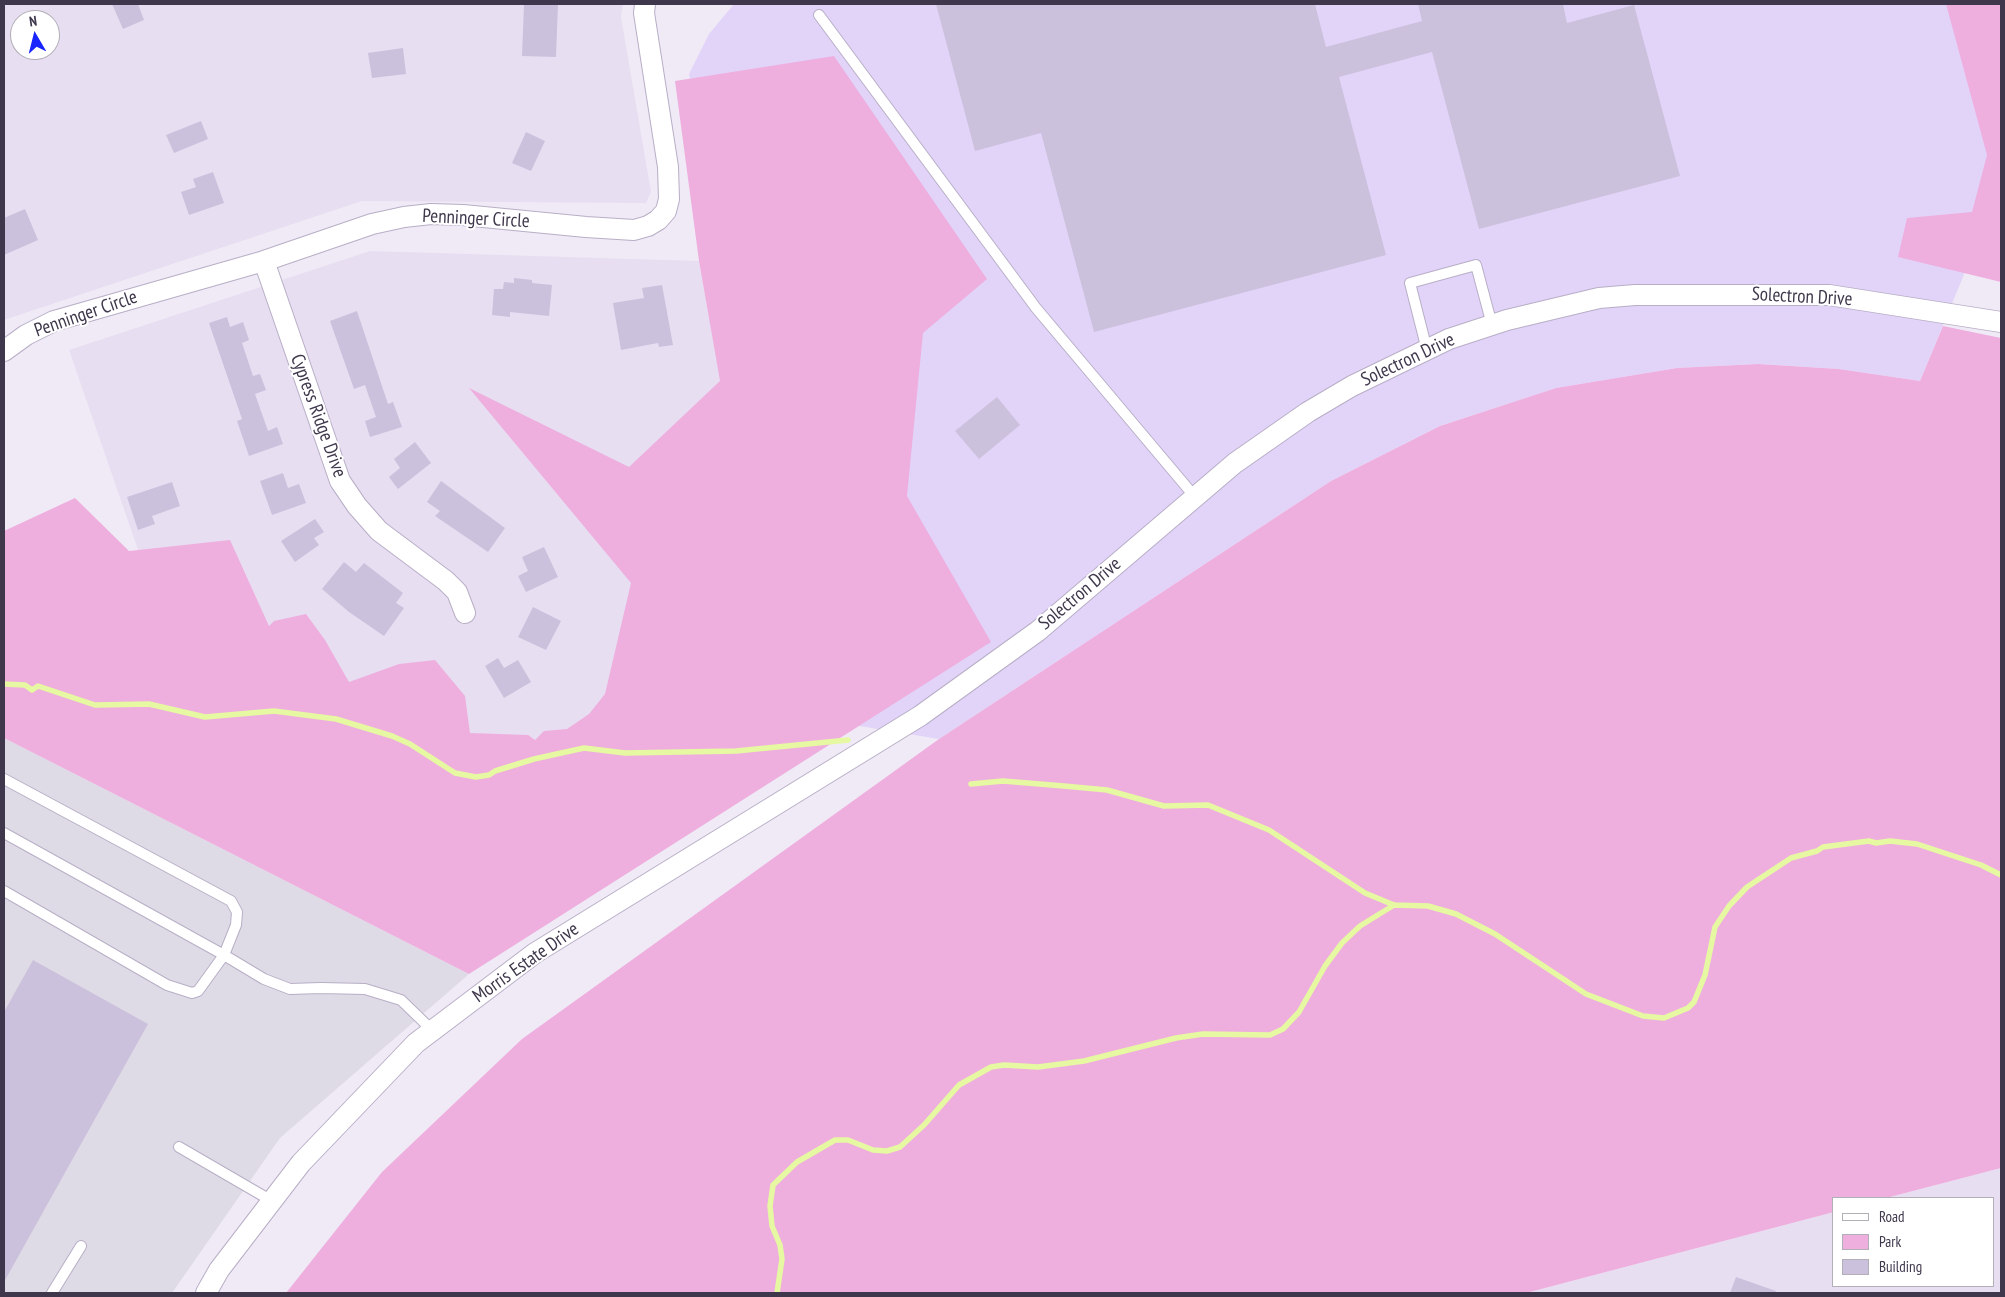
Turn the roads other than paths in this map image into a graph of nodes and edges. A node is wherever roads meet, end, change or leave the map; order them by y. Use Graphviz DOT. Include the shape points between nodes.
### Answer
graph roads {
  1 [pos="645,4"];
  2 [pos="819,15"];
  3 [pos="264,261"];
  4 [pos="2001,322"];
  5 [pos="1492,325"];
  6 [pos="1427,350"];
  7 [pos="4,351"];
  8 [pos="1195,497"];
  9 [pos="465,613"];
  10 [pos="920,716"];
  11 [pos="4,779"];
  12 [pos="4,833"];
  13 [pos="4,891"];
  14 [pos="224,955"];
  15 [pos="432,1030"];
  16 [pos="179,1147"];
  17 [pos="272,1201"];
  18 [pos="81,1246"];
  19 [pos="52,1293"];
  20 [pos="206,1293"];
  1 -- 3 [label="street, Penninger Circle" via="668,175 669,199 666,211 658,220 634,230 463,214 431,214 372,224"];
  2 -- 8 [label="lane" via="1036,308"];
  3 -- 7 [label="street, Penninger Circle" via="54,321"];
  3 -- 9 [label="street, Cypress Ridge Drive" via="340,482 379,531 457,592"];
  4 -- 5 [label="street, Solectron Drive" via="1829,295 1635,294 1557,307"];
  5 -- 6 [label="street, Solectron Drive"];
  5 -- 6 [label="lane" via="1476,266 1410,283"];
  6 -- 8 [label="street, Solectron Drive" via="1352,386 1308,412 1235,463"];
  8 -- 10 [label="street, Solectron Drive" via="1038,631"];
  10 -- 15 [label="street, Morris Estate Drive" via="534,953"];
  11 -- 14 [label="lane" via="231,901 237,912 236,925"];
  12 -- 14 [label="lane"];
  13 -- 14 [label="lane" via="167,985 192,993 198,991"];
  14 -- 15 [label="lane" via="290,990 365,989 401,1000"];
  15 -- 17 [label="street, Morris Estate Drive" via="416,1042 301,1162"];
  16 -- 17 [label="lane"];
  17 -- 20 [label="street, Morris Estate Drive" via="219,1270"];
  18 -- 19 [label="lane"];
}
